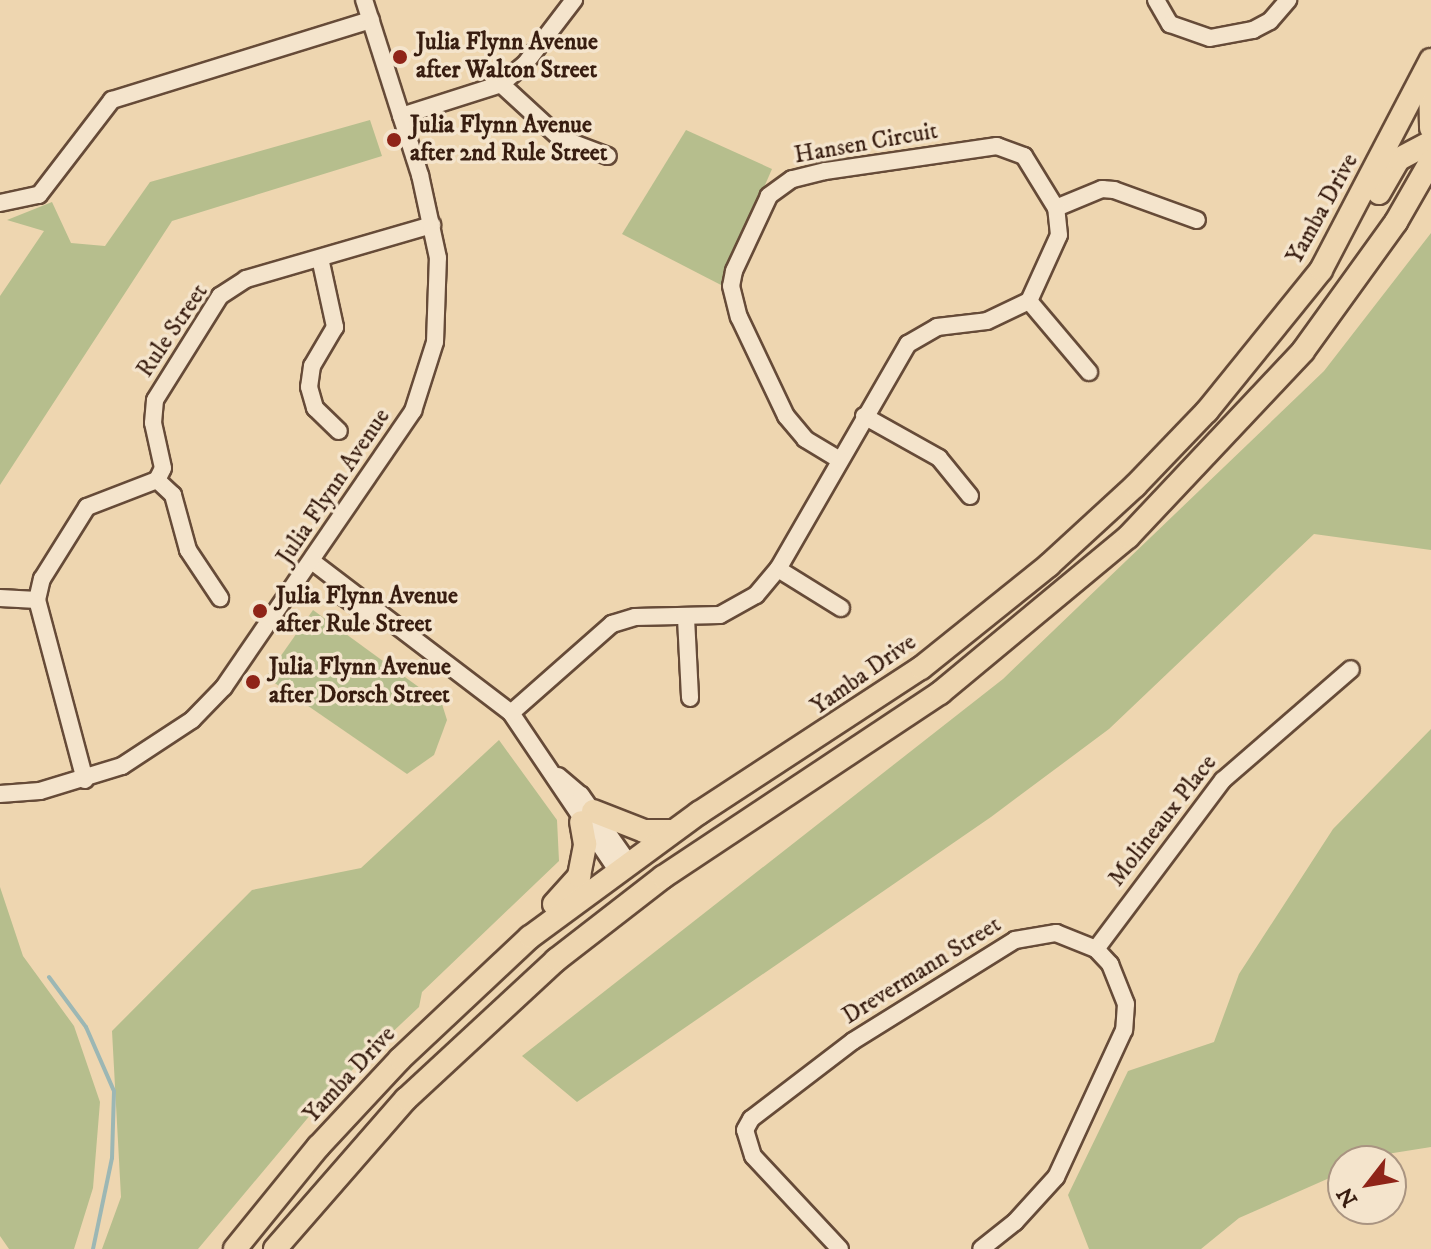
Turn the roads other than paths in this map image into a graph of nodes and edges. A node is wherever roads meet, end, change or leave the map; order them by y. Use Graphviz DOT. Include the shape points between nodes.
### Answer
graph roads {
  1 [pos="364,0"];
  2 [pos="574,0"];
  3 [pos="1156,0"];
  4 [pos="1288,0"];
  5 [pos="371,20"];
  6 [pos="1431,63"];
  7 [pos="501,84"];
  8 [pos="401,116"];
  9 [pos="1431,128"];
  10 [pos="1431,142"];
  11 [pos="608,156"];
  12 [pos="1431,161"];
  13 [pos="1431,198"];
  14 [pos="0,203"];
  15 [pos="1056,208"];
  16 [pos="1197,220"];
  17 [pos="1396,222"];
  18 [pos="432,225"];
  19 [pos="320,258"];
  20 [pos="1322,269"];
  21 [pos="1029,301"];
  22 [pos="1089,372"];
  23 [pos="864,416"];
  24 [pos="339,431"];
  25 [pos="838,459"];
  26 [pos="157,480"];
  27 [pos="970,496"];
  28 [pos="310,567"];
  29 [pos="778,569"];
  30 [pos="0,598"];
  31 [pos="220,598"];
  32 [pos="37,600"];
  33 [pos="841,608"];
  34 [pos="686,618"];
  35 [pos="1351,669"];
  36 [pos="690,698"];
  37 [pos="506,708"];
  38 [pos="85,780"];
  39 [pos="4,794"];
  40 [pos="587,817"];
  41 [pos="673,831"];
  42 [pos="622,866"];
  43 [pos="642,892"];
  44 [pos="530,937"];
  45 [pos="1096,949"];
  46 [pos="235,1249"];
  47 [pos="275,1249"];
  48 [pos="840,1249"];
  49 [pos="981,1249"];
  1 -- 5 [label="street, Julia Flynn Avenue"];
  2 -- 7 [label="street" via="525,64"];
  3 -- 4 [label="street" via="1170,24 1210,38 1253,30 1270,21"];
  5 -- 8 [label="street, Julia Flynn Avenue"];
  5 -- 14 [label="street" via="112,100 39,195"];
  6 -- 9 [label="main road"];
  6 -- 20 [label="main road, Yamba Drive"];
  7 -- 8 [label="street"];
  7 -- 11 [label="street" via="560,138"];
  8 -- 18 [label="street, Julia Flynn Avenue"];
  10 -- 20 [label="main road" via="1399,159 1355,236"];
  12 -- 17 [label="main road"];
  13 -- 17 [label="main road"];
  15 -- 16 [label="street" via="1102,189 1114,190"];
  15 -- 21 [label="street" via="1059,235"];
  15 -- 25 [label="street, Hansen Circuit" via="1024,156 997,146 825,171 792,179 769,196 734,271 731,286 739,317 786,416 805,439"];
  17 -- 43 [label="main road" via="1345,297 1208,457 1033,621 891,728"];
  18 -- 19 [label="street, Rule Street"];
  18 -- 28 [label="street, Julia Flynn Avenue" via="438,298 426,379 397,442"];
  19 -- 24 [label="street" via="335,327 312,366 309,387 315,408"];
  19 -- 26 [label="street, Rule Street" via="246,279 220,296 155,400 153,423 163,468"];
  20 -- 41 [label="main road, Yamba Drive" via="1207,411 1049,565 911,675"];
  21 -- 22 [label="street"];
  21 -- 23 [label="street" via="987,321 937,327 908,344"];
  23 -- 25 [label="street"];
  23 -- 27 [label="street" via="939,458"];
  25 -- 29 [label="street"];
  26 -- 31 [label="street" via="173,495 188,550"];
  26 -- 32 [label="street" via="87,507 42,579"];
  28 -- 37 [label="street" via="376,606 382,616"];
  28 -- 38 [label="street, Julia Flynn Avenue" via="224,687 192,720 129,762"];
  29 -- 33 [label="street"];
  29 -- 34 [label="street" via="739,608"];
  30 -- 32 [label="street"];
  32 -- 38 [label="street"];
  34 -- 36 [label="street"];
  34 -- 37 [label="street" via="635,617 612,624"];
  35 -- 45 [label="street, Molineaux Place" via="1223,780"];
  37 -- 40 [label="street"];
  38 -- 39 [label="street, Julia Flynn Avenue"];
  40 -- 41 [label="main road" via="644,831"];
  40 -- 42 [label="street"];
  40 -- 44 [label="main road" via="579,876"];
  41 -- 42 [label="main road, Yamba Drive"];
  42 -- 43 [label="main road"];
  42 -- 44 [label="main road, Yamba Drive"];
  43 -- 47 [label="main road" via="556,960 426,1079"];
  44 -- 46 [label="main road, Yamba Drive" via="400,1059 318,1147"];
  45 -- 48 [label="street, Drevermann Street" via="1056,933 1015,940 853,1041 751,1119 745,1130 753,1156"];
  45 -- 49 [label="street" via="1110,964 1126,1004 1115,1056 1056,1177 1015,1222"];
}
